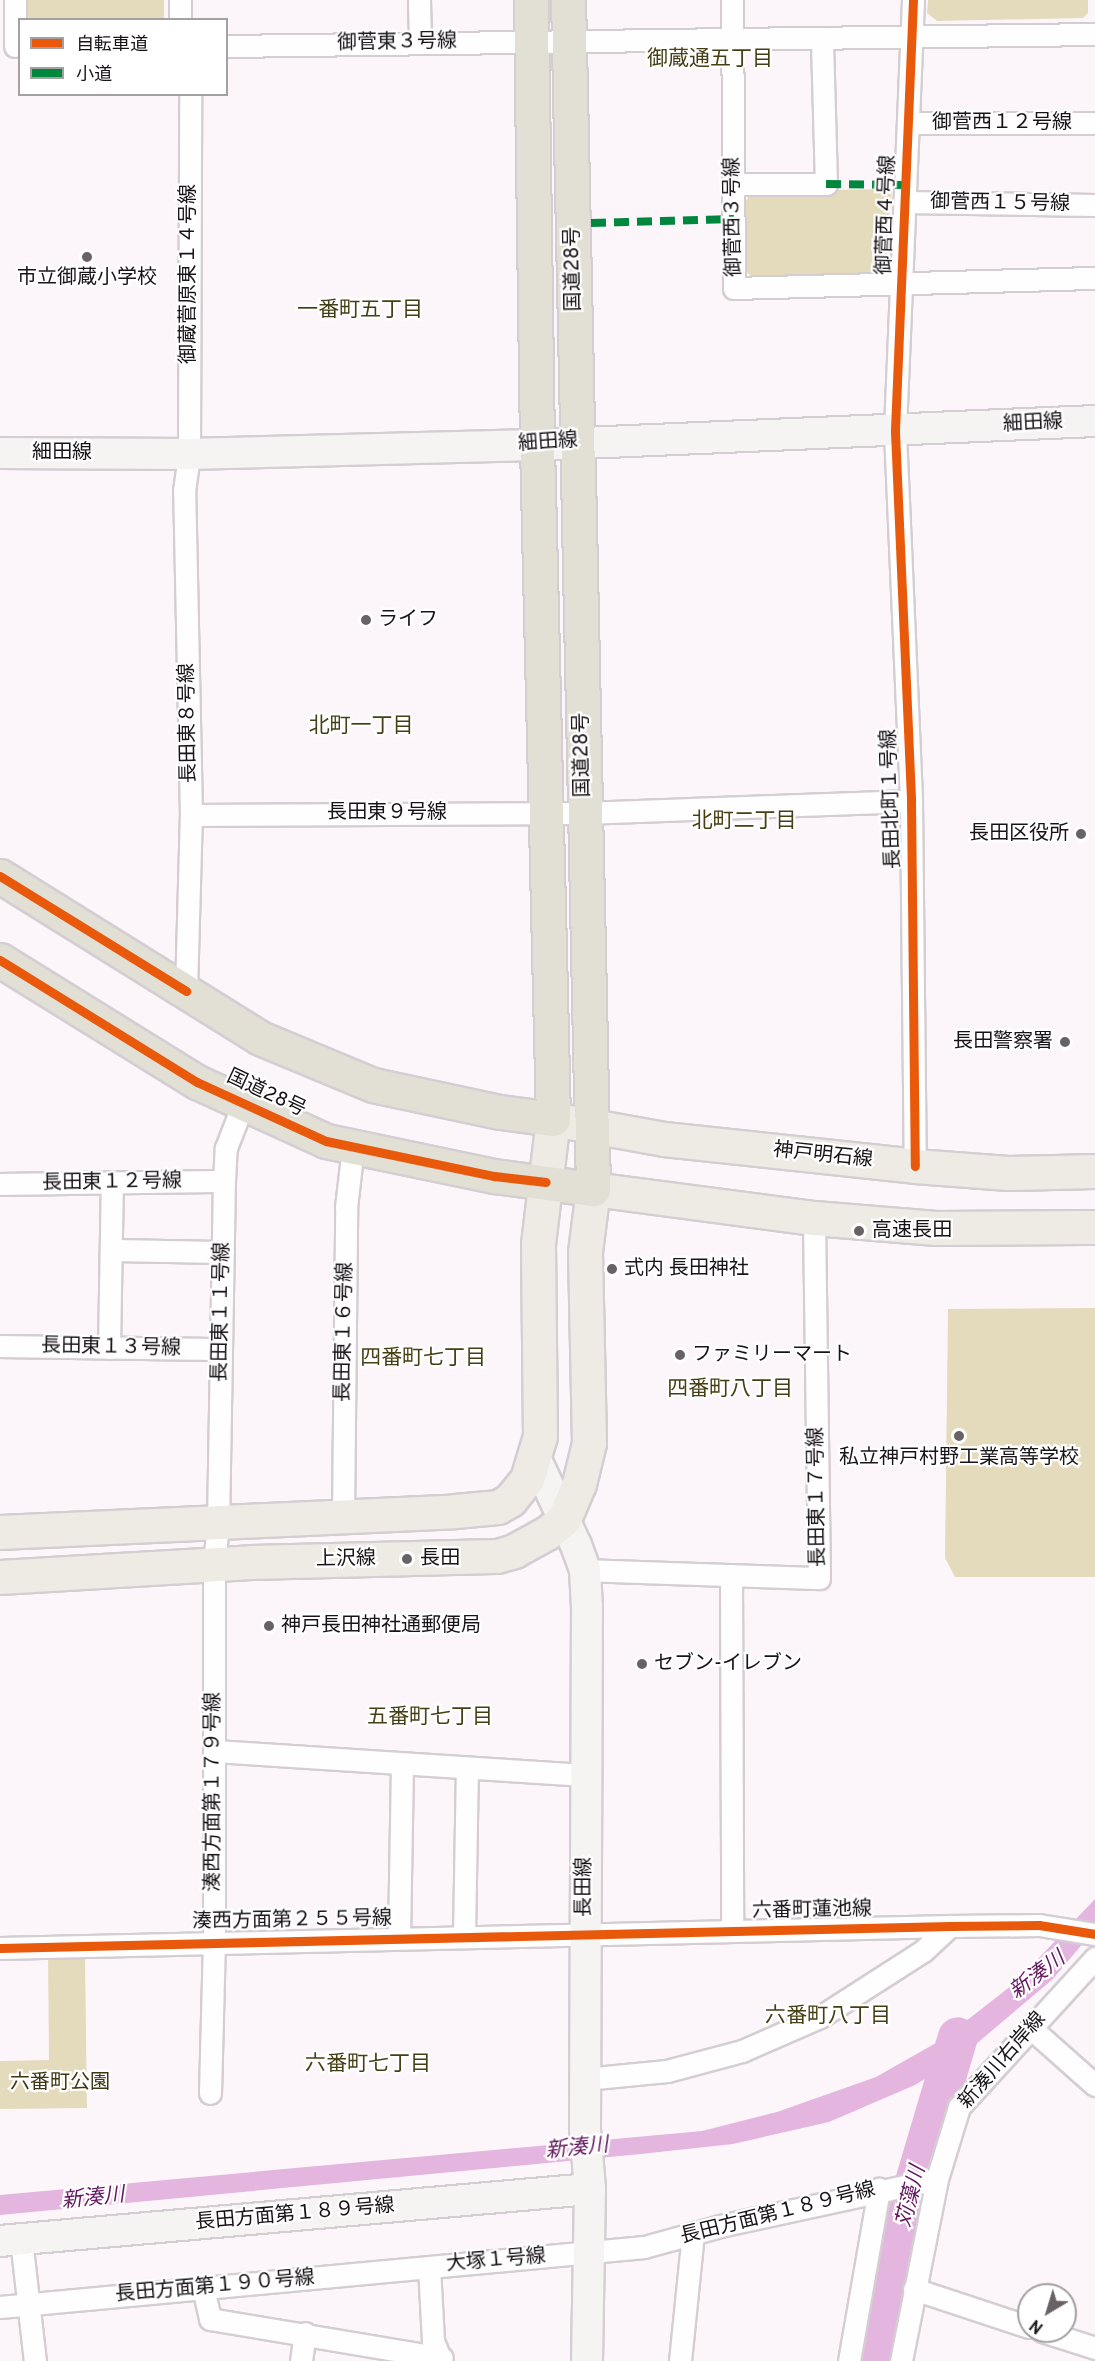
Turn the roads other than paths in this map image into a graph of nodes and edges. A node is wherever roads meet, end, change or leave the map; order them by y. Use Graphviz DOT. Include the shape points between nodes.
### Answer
graph roads {
  1 [pos="15,0"];
  2 [pos="180,0"];
  3 [pos="419,0"];
  4 [pos="531,0"];
  5 [pos="568,0"];
  6 [pos="732,0"];
  7 [pos="914,0"];
  8 [pos="180,18"];
  9 [pos="1095,34"];
  10 [pos="912,38"];
  11 [pos="822,39"];
  12 [pos="731,40"];
  13 [pos="568,41"];
  14 [pos="420,42"];
  15 [pos="532,42"];
  16 [pos="12,46"];
  17 [pos="228,46"];
  18 [pos="190,96"];
  19 [pos="909,123"];
  20 [pos="1095,123"];
  21 [pos="733,184"];
  22 [pos="905,202"];
  23 [pos="1095,205"];
  24 [pos="1095,278"];
  25 [pos="902,284"];
  26 [pos="1095,421"];
  27 [pos="896,432"];
  28 [pos="578,440"];
  29 [pos="537,444"];
  30 [pos="0,453"];
  31 [pos="189,454"];
  32 [pos="911,801"];
  33 [pos="546,811"];
  34 [pos="583,813"];
  35 [pos="191,814"];
  36 [pos="0,876"];
  37 [pos="0,960"];
  38 [pos="186,992"];
  39 [pos="243,1104"];
  40 [pos="553,1119"];
  41 [pos="594,1129"];
  42 [pos="353,1147"];
  43 [pos="915,1166"];
  44 [pos="1095,1171"];
  45 [pos="224,1181"];
  46 [pos="546,1182"];
  47 [pos="112,1183"];
  48 [pos="0,1184"];
  49 [pos="593,1189"];
  50 [pos="814,1218"];
  51 [pos="1095,1227"];
  52 [pos="111,1250"];
  53 [pos="223,1252"];
  54 [pos="0,1346"];
  55 [pos="109,1348"];
  56 [pos="221,1349"];
  57 [pos="536,1460"];
  58 [pos="343,1517"];
  59 [pos="564,1519"];
  60 [pos="218,1523"];
  61 [pos="0,1532"];
  62 [pos="214,1564"];
  63 [pos="585,1570"];
  64 [pos="731,1575"];
  65 [pos="0,1577"];
  66 [pos="214,1751"];
  67 [pos="402,1765"];
  68 [pos="467,1768"];
  69 [pos="585,1775"];
  70 [pos="950,1926"];
  71 [pos="732,1931"];
  72 [pos="1095,1934"];
  73 [pos="585,1935"];
  74 [pos="464,1936"];
  75 [pos="399,1937"];
  76 [pos="214,1941"];
  77 [pos="0,1948"];
  78 [pos="1095,1958"];
  79 [pos="1033,2030"];
  80 [pos="585,2079"];
  81 [pos="1093,2083"];
  82 [pos="210,2093"];
  83 [pos="937,2179"];
  84 [pos="889,2188"];
  85 [pos="590,2189"];
  86 [pos="693,2234"];
  87 [pos="11,2240"];
  88 [pos="587,2250"];
  89 [pos="429,2267"];
  90 [pos="203,2288"];
  91 [pos="914,2289"];
  92 [pos="30,2304"];
  93 [pos="0,2307"];
  94 [pos="1017,2323"];
  95 [pos="305,2333"];
  96 [pos="1077,2342"];
  97 [pos="1095,2348"];
  98 [pos="441,2359"];
  99 [pos="35,2361"];
  100 [pos="301,2361"];
  101 [pos="587,2361"];
  102 [pos="680,2361"];
  103 [pos="849,2361"];
  104 [pos="901,2361"];
  1 -- 16 [label="street"];
  2 -- 8 [label="street"];
  3 -- 14 [label="street"];
  4 -- 15 [label="highway, 国道28号"];
  5 -- 13 [label="highway, 国道28号"];
  6 -- 12 [label="street, 御菅西３号線"];
  7 -- 10 [label="street, 御菅西４号線"];
  9 -- 10 [label="street, 御菅東３号線"];
  10 -- 11 [label="street, 御菅東３号線"];
  10 -- 19 [label="street, 御菅西４号線"];
  11 -- 12 [label="street, 御菅東３号線"];
  11 -- 21 [label="street" via="826,184"];
  12 -- 13 [label="street, 御菅東３号線"];
  12 -- 21 [label="street, 御菅西３号線"];
  13 -- 15 [label="street, 御菅東３号線"];
  13 -- 28 [label="highway, 国道28号"];
  14 -- 15 [label="street, 御菅東３号線"];
  14 -- 17 [label="street, 御菅東３号線"];
  15 -- 29 [label="highway, 国道28号"];
  18 -- 31 [label="street, 御蔵菅原東１４号線"];
  19 -- 20 [label="street, 御菅西１２号線"];
  19 -- 22 [label="street, 御菅西４号線"];
  21 -- 25 [label="street, 御菅西３号線" via="734,288"];
  22 -- 23 [label="street, 御菅西１５号線"];
  22 -- 25 [label="street, 御菅西４号線"];
  24 -- 25 [label="street, 御菅西３号線"];
  25 -- 27 [label="street, 御菅西４号線"];
  26 -- 27 [label="street, 細田線"];
  27 -- 28 [label="street, 細田線"];
  27 -- 32 [label="street, 長田北町１号線"];
  28 -- 29 [label="street, 細田線"];
  28 -- 34 [label="highway, 国道28号"];
  29 -- 31 [label="street, 細田線"];
  29 -- 33 [label="highway, 国道28号"];
  30 -- 31 [label="street, 細田線"];
  31 -- 35 [label="street, 長田東８号線" via="184,491"];
  32 -- 34 [label="street, 長田東９号線"];
  32 -- 43 [label="street, 長田北町１号線"];
  33 -- 34 [label="street, 長田東９号線"];
  33 -- 35 [label="street, 長田東９号線"];
  33 -- 40 [label="highway, 国道28号"];
  34 -- 41 [label="highway, 国道28号"];
  35 -- 38 [label="street, 長田東８号線"];
  36 -- 38 [label="highway"];
  37 -- 39 [label="highway, 国道28号" via="197,1082"];
  38 -- 40 [label="highway" via="260,1038 374,1085 500,1112"];
  39 -- 42 [label="highway, 国道28号" via="326,1141"];
  39 -- 45 [label="street, 長田東１１号線" via="226,1148"];
  40 -- 41 [label="main road, 神戸明石線"];
  40 -- 46 [label="main road"];
  41 -- 43 [label="main road, 神戸明石線"];
  41 -- 49 [label="highway, 国道28号"];
  42 -- 46 [label="highway, 国道28号"];
  42 -- 58 [label="street, 長田東１６号線" via="346,1207"];
  43 -- 44 [label="main road, 神戸明石線" via="1008,1173"];
  45 -- 47 [label="street, 長田東１２号線"];
  45 -- 53 [label="street, 長田東１１号線"];
  46 -- 49 [label="highway, 国道28号"];
  46 -- 57 [label="main road" via="538,1244 540,1436"];
  47 -- 48 [label="street, 長田東１２号線"];
  47 -- 52 [label="street"];
  49 -- 50 [label="main road"];
  49 -- 59 [label="main road" via="585,1252 589,1443 579,1484"];
  50 -- 51 [label="main road" via="936,1228"];
  50 -- 64 [label="street, 長田東１７号線" via="819,1578"];
  52 -- 53 [label="street"];
  52 -- 55 [label="street"];
  53 -- 56 [label="street, 長田東１１号線"];
  54 -- 55 [label="street, 長田東１３号線"];
  55 -- 56 [label="street, 長田東１３号線"];
  56 -- 60 [label="street, 長田東１１号線"];
  57 -- 58 [label="main road" via="519,1491 498,1507"];
  57 -- 59 [label="street, 長田線"];
  58 -- 60 [label="main road"];
  59 -- 62 [label="main road, 上沢線" via="528,1544 496,1556"];
  59 -- 63 [label="street, 長田線"];
  60 -- 61 [label="main road"];
  60 -- 62 [label="street, 長田東１１号線"];
  62 -- 65 [label="main road, 上沢線"];
  62 -- 66 [label="street, 湊西方面第１７９号線"];
  63 -- 64 [label="street, 長田東１７号線"];
  63 -- 69 [label="street, 長田線"];
  64 -- 71 [label="street"];
  66 -- 67 [label="street"];
  66 -- 76 [label="street, 湊西方面第１７９号線"];
  67 -- 68 [label="street"];
  67 -- 75 [label="street"];
  68 -- 69 [label="street"];
  68 -- 74 [label="street"];
  69 -- 73 [label="street, 長田線"];
  70 -- 71 [label="street, 六番町蓮池線"];
  70 -- 72 [label="street, 六番町蓮池線" via="1040,1925"];
  70 -- 80 [label="street" via="923,1951 820,2017 742,2051 667,2071"];
  71 -- 73 [label="street, 六番町蓮池線"];
  73 -- 74 [label="street, 湊西方面第２５５号線"];
  73 -- 80 [label="street, 長田線"];
  74 -- 75 [label="street, 湊西方面第２５５号線"];
  75 -- 76 [label="street, 湊西方面第２５５号線"];
  76 -- 77 [label="street, 湊西方面第２５５号線"];
  76 -- 82 [label="street, 湊西方面第１７９号線"];
  78 -- 79 [label="street, 新湊川右岸線" via="1065,1988"];
  79 -- 81 [label="street"];
  79 -- 83 [label="street, 新湊川右岸線" via="959,2107"];
  80 -- 85 [label="street, 長田線"];
  83 -- 84 [label="street, 長田方面第１８９号線"];
  83 -- 91 [label="street, 新湊川右岸線"];
  84 -- 86 [label="street, 長田方面第１８９号線"];
  84 -- 103 [label="street"];
  85 -- 87 [label="street, 長田方面第１８９号線"];
  85 -- 88 [label="street, 長田線"];
  86 -- 88 [label="street, 長田方面第１８９号線" via="644,2247"];
  86 -- 102 [label="street"];
  87 -- 92 [label="street"];
  88 -- 89 [label="street, 大塚１号線"];
  88 -- 101 [label="street, 長田線"];
  89 -- 90 [label="street, 長田方面第１９０号線"];
  89 -- 98 [label="street, 大塚１号線" via="433,2341"];
  90 -- 92 [label="street, 長田方面第１９０号線"];
  90 -- 95 [label="street" via="210,2319"];
  91 -- 94 [label="street"];
  91 -- 104 [label="street, 新湊川右岸線"];
  92 -- 93 [label="street, 長田方面第１９０号線"];
  92 -- 99 [label="street"];
  95 -- 98 [label="street"];
  95 -- 100 [label="street"];
  96 -- 97 [label="street"];
}
